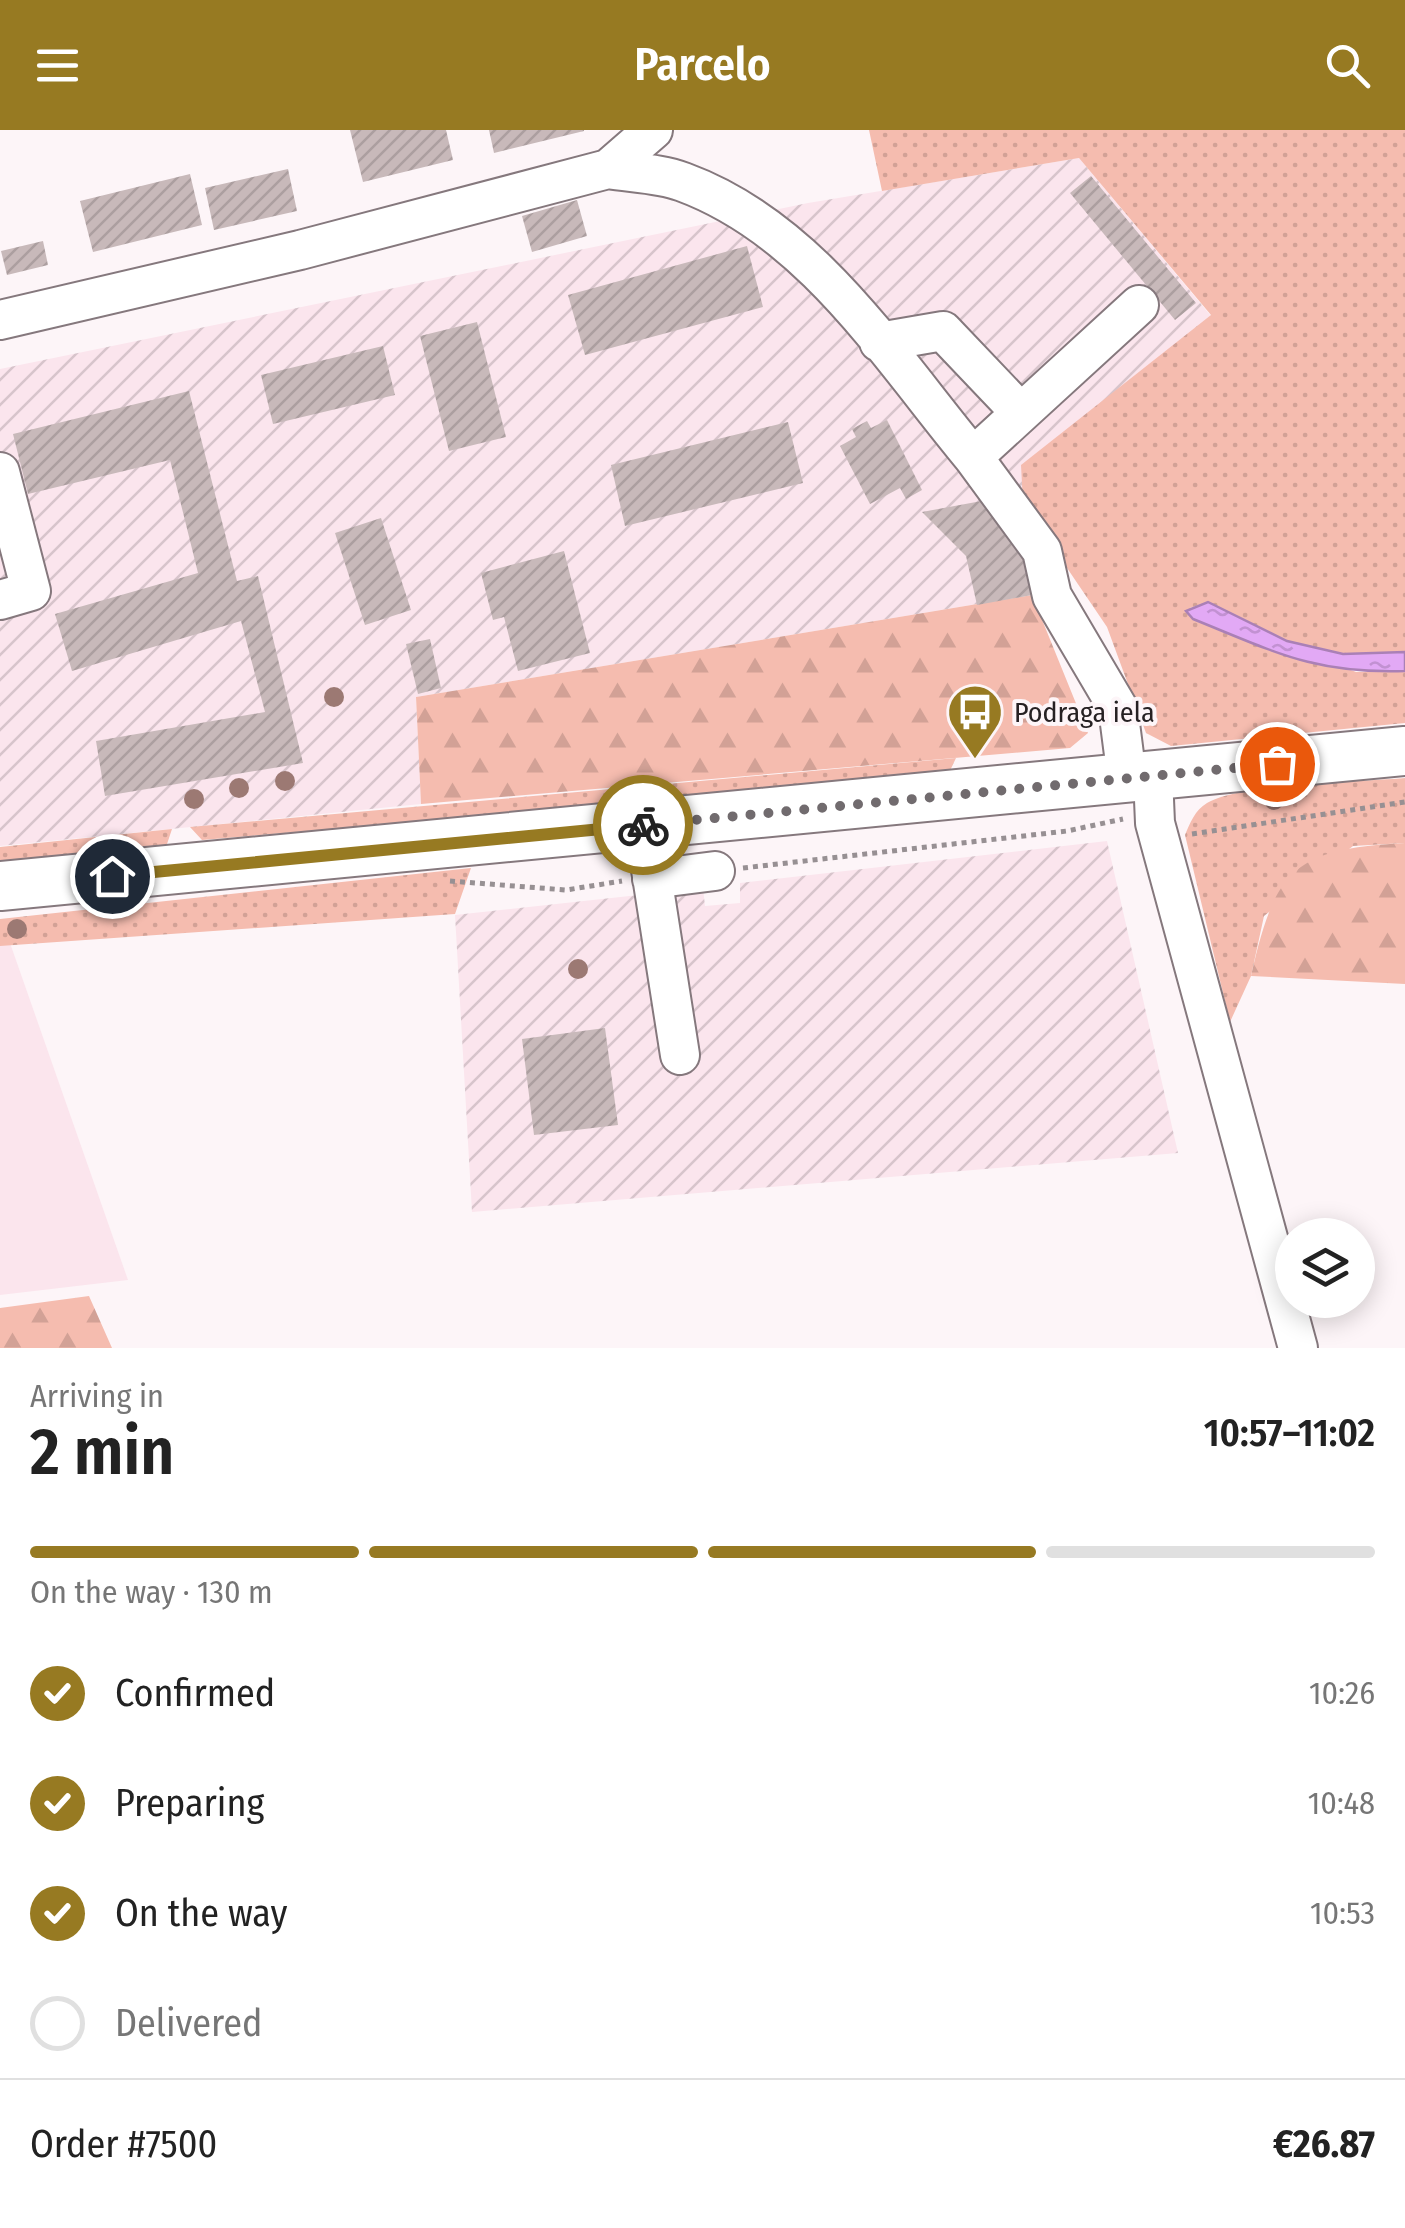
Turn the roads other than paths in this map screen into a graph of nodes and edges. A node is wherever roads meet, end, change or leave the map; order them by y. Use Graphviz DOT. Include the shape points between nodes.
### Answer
graph roads {
  1 [pos="653,130"];
  2 [pos="608,169"];
  3 [pos="1138,305"];
  4 [pos="0,320"];
  5 [pos="879,342"];
  6 [pos="1021,413"];
  7 [pos="973,457"];
  8 [pos="0,472"];
  9 [pos="0,600"];
  10 [pos="1405,751"];
  11 [pos="1140,777"];
  12 [pos="644,825"];
  13 [pos="715,871"];
  14 [pos="652,879"];
  15 [pos="0,886"];
  16 [pos="680,1054"];
  17 [pos="1298,1348"];
  1 -- 2 [label="lane"];
  2 -- 4 [label="lane"];
  2 -- 5 [label="lane" via="679,180 738,206 801,254"];
  3 -- 6 [label="lane"];
  5 -- 6 [label="lane" via="943,331"];
  5 -- 7 [label="lane"];
  6 -- 7 [label="lane"];
  7 -- 11 [label="lane" via="1042,551 1052,596 1118,708"];
  8 -- 9 [label="lane" via="32,591"];
  10 -- 11 [label="main road"];
  11 -- 12 [label="main road"];
  11 -- 17 [label="lane"];
  12 -- 14 [label="lane"];
  12 -- 15 [label="main road"];
  13 -- 14 [label="lane"];
  14 -- 16 [label="lane"];
}
